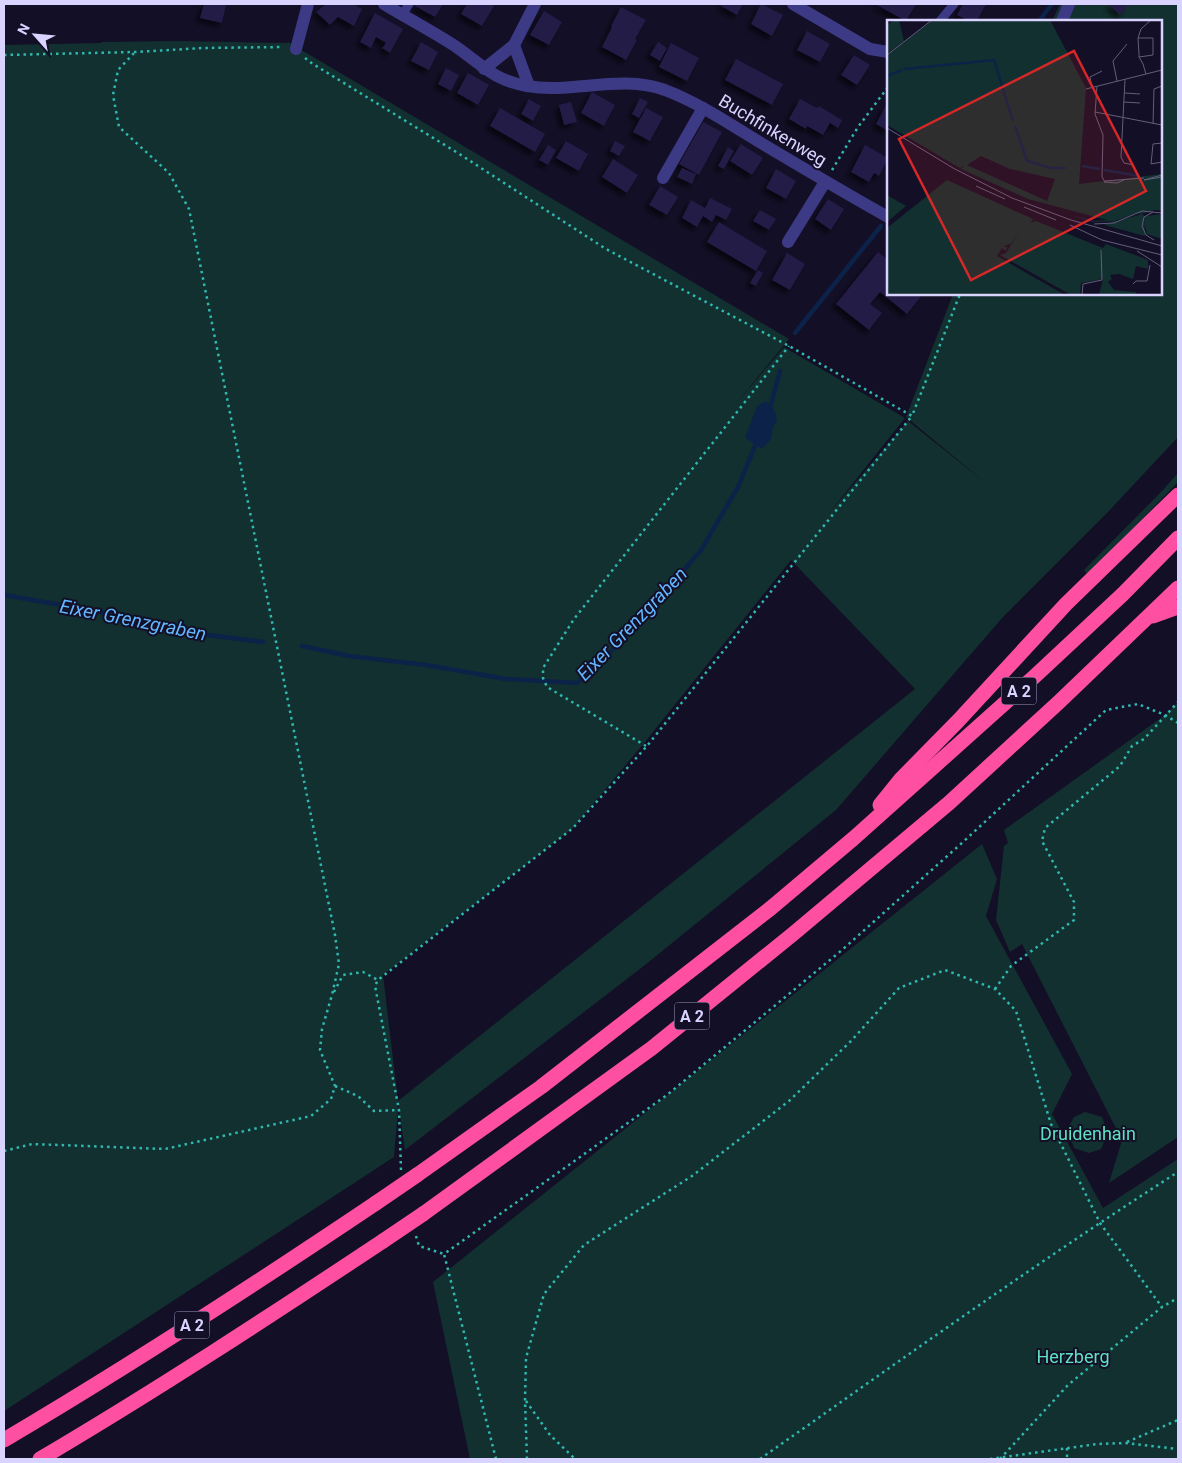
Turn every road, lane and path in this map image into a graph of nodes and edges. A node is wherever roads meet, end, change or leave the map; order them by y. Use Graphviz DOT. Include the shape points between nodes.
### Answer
graph roads {
  1 [pos="304,4"];
  2 [pos="384,4"];
  3 [pos="535,4"];
  4 [pos="954,4"];
  5 [pos="1069,4"];
  6 [pos="796,5"];
  7 [pos="405,9"];
  8 [pos="941,20"];
  9 [pos="1062,20"];
  10 [pos="514,45"];
  11 [pos="296,49"];
  12 [pos="135,52"];
  13 [pos="887,52"];
  14 [pos="4,55"];
  15 [pos="484,69"];
  16 [pos="529,86"];
  17 [pos="887,88"];
  18 [pos="703,108"];
  19 [pos="663,178"];
  20 [pos="825,182"];
  21 [pos="887,216"];
  22 [pos="788,242"];
  23 [pos="960,295"];
  24 [pos="789,346"];
  25 [pos="912,416"];
  26 [pos="1178,494"];
  27 [pos="1178,538"];
  28 [pos="1178,588"];
  29 [pos="1178,607"];
  30 [pos="1147,619"];
  31 [pos="1178,702"];
  32 [pos="1165,715"];
  33 [pos="1178,723"];
  34 [pos="646,746"];
  35 [pos="854,838"];
  36 [pos="378,980"];
  37 [pos="995,989"];
  38 [pos="332,995"];
  39 [pos="334,1086"];
  40 [pos="399,1110"];
  41 [pos="4,1151"];
  42 [pos="1178,1172"];
  43 [pos="401,1174"];
  44 [pos="1100,1223"];
  45 [pos="414,1228"];
  46 [pos="444,1254"];
  47 [pos="1178,1298"];
  48 [pos="1162,1307"];
  49 [pos="525,1400"];
  50 [pos="1178,1420"];
  51 [pos="4,1440"];
  52 [pos="1124,1443"];
  53 [pos="1066,1448"];
  54 [pos="1178,1449"];
  55 [pos="1000,1458"];
  56 [pos="40,1459"];
  57 [pos="496,1459"];
  58 [pos="527,1459"];
  59 [pos="574,1459"];
  60 [pos="760,1459"];
  61 [pos="990,1459"];
  62 [pos="1067,1459"];
  1 -- 11 [label="street"];
  2 -- 7 [label="street, Buchfinkenweg"];
  3 -- 10 [label="street"];
  4 -- 8 [label="lane"];
  5 -- 9 [label="street"];
  6 -- 13 [label="street" via="870,49"];
  7 -- 15 [label="street, Buchfinkenweg"];
  10 -- 15 [label="street"];
  10 -- 16 [label="street"];
  11 -- 12 [label="path" via="204,48"];
  11 -- 24 [label="path" via="313,64 606,249"];
  12 -- 14 [label="path"];
  12 -- 38 [label="path" via="118,70 113,95 119,127 169,172 189,209 335,935 339,964"];
  15 -- 16 [label="street, Buchfinkenweg" via="505,80"];
  16 -- 18 [label="street, Buchfinkenweg" via="551,88 620,82 663,89"];
  17 -- 20 [label="path" via="858,127"];
  18 -- 19 [label="street, Buchfinkenweg"];
  18 -- 20 [label="street, Buchfinkenweg"];
  20 -- 21 [label="street, Buchfinkenweg"];
  20 -- 22 [label="street, Buchfinkenweg"];
  23 -- 25 [label="path"];
  24 -- 25 [label="path"];
  24 -- 34 [label="path" via="574,619 543,668 547,687"];
  25 -- 34 [label="path"];
  26 -- 35 [label="highway" via="1066,604 901,780"];
  27 -- 35 [label="highway, A 2" via="1034,678"];
  28 -- 30 [label="highway, A 2"];
  29 -- 30 [label="highway"];
  30 -- 56 [label="highway, A 2, bridge" via="949,803 652,1048 384,1241 161,1386"];
  31 -- 32 [label="path"];
  32 -- 33 [label="path"];
  32 -- 37 [label="path" via="1144,739 1132,746 1120,766 1045,828 1042,841 1074,902 1074,920 1010,966"];
  32 -- 46 [label="path" via="1138,704 1106,710 842,950 667,1095"];
  34 -- 36 [label="path" via="573,828"];
  35 -- 51 [label="highway, A 2, bridge" via="770,908 548,1081 417,1176 226,1303"];
  36 -- 38 [label="path" via="362,972 343,976"];
  36 -- 40 [label="path" via="376,986"];
  37 -- 44 [label="path" via="1016,1011 1051,1124"];
  37 -- 49 [label="path" via="945,970 898,988 851,1041 789,1101 692,1176 584,1244 544,1294 526,1358"];
  38 -- 39 [label="path" via="322,1029 320,1050"];
  39 -- 40 [label="path" via="358,1096 374,1111"];
  39 -- 41 [label="path" via="331,1099 311,1116 165,1149 32,1144"];
  40 -- 43 [label="path"];
  42 -- 44 [label="path"];
  44 -- 48 [label="path"];
  44 -- 60 [label="path"];
  45 -- 46 [label="path" via="419,1246"];
  46 -- 57 [label="path"];
  47 -- 48 [label="path"];
  48 -- 55 [label="path" via="1068,1385"];
  49 -- 58 [label="path"];
  49 -- 59 [label="path"];
  50 -- 52 [label="path"];
  52 -- 53 [label="path"];
  52 -- 54 [label="path"];
  53 -- 55 [label="path"];
  53 -- 62 [label="path"];
  55 -- 61 [label="path"];
}
